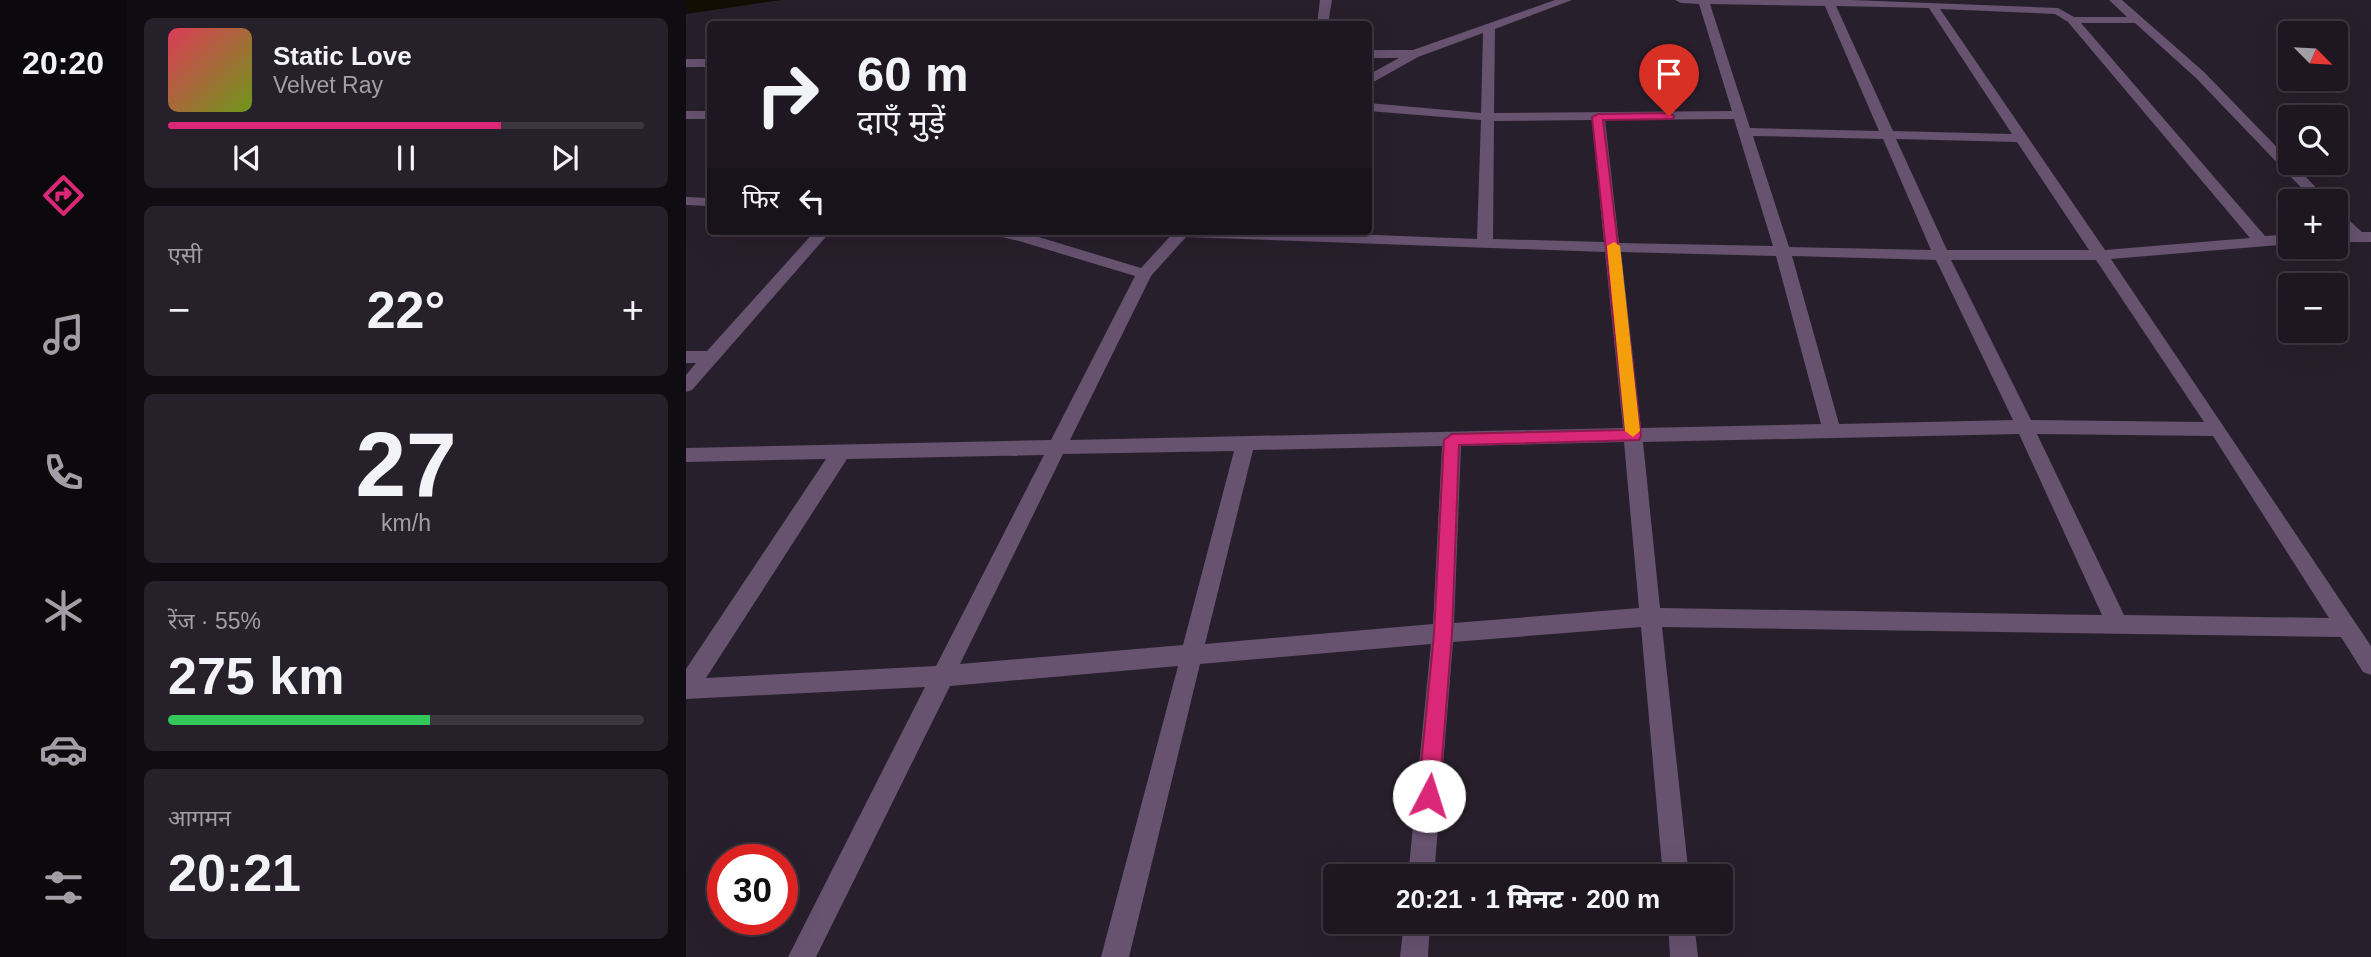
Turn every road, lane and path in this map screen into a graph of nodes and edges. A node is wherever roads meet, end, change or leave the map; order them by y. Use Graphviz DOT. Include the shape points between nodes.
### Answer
graph roads {
  1 [pos="1326,0"];
  2 [pos="1566,0"];
  3 [pos="1681,0"];
  4 [pos="2115,0"];
  5 [pos="1703,1"];
  6 [pos="1829,3"];
  7 [pos="1932,5"];
  8 [pos="2072,20"];
  9 [pos="2136,20"];
  10 [pos="1323,21"];
  11 [pos="1489,28"];
  12 [pos="1372,54"];
  13 [pos="1414,54"];
  14 [pos="686,63"];
  15 [pos="707,63"];
  16 [pos="1372,79"];
  17 [pos="1372,107"];
  18 [pos="707,115"];
  19 [pos="1741,116"];
  20 [pos="1487,117"];
  21 [pos="1598,117"];
  22 [pos="689,118"];
  23 [pos="1746,132"];
  24 [pos="1888,135"];
  25 [pos="2022,138"];
  26 [pos="2310,189"];
  27 [pos="686,201"];
  28 [pos="707,202"];
  29 [pos="2348,225"];
  30 [pos="819,235"];
  31 [pos="1012,235"];
  32 [pos="1179,235"];
  33 [pos="1276,235"];
  34 [pos="2363,236"];
  35 [pos="2278,240"];
  36 [pos="2261,241"];
  37 [pos="1485,244"];
  38 [pos="1614,247"];
  39 [pos="1782,250"];
  40 [pos="1941,255"];
  41 [pos="2101,255"];
  42 [pos="1144,274"];
  43 [pos="686,357"];
  44 [pos="711,357"];
  45 [pos="686,386"];
  46 [pos="2025,427"];
  47 [pos="2218,429"];
  48 [pos="1832,431"];
  49 [pos="1633,436"];
  50 [pos="1452,440"];
  51 [pos="1245,444"];
  52 [pos="1057,449"];
  53 [pos="841,452"];
  54 [pos="686,455"];
  55 [pos="1651,617"];
  56 [pos="2117,624"];
  57 [pos="2346,628"];
  58 [pos="1443,634"];
  59 [pos="1190,655"];
  60 [pos="2371,665"];
  61 [pos="943,677"];
  62 [pos="686,688"];
  63 [pos="1422,864"];
  64 [pos="1675,864"];
  65 [pos="1416,934"];
  66 [pos="1682,934"];
  67 [pos="802,957"];
  68 [pos="1115,957"];
  69 [pos="1414,957"];
  70 [pos="1684,957"];
  1 -- 10 [label="street"];
  2 -- 11 [label="street"];
  3 -- 5 [label="street"];
  4 -- 9 [label="street"];
  5 -- 6 [label="street"];
  5 -- 19 [label="street"];
  6 -- 7 [label="street"];
  6 -- 24 [label="street"];
  7 -- 8 [label="street" via="2046,9"];
  7 -- 25 [label="street"];
  8 -- 9 [label="street"];
  8 -- 36 [label="street"];
  9 -- 26 [label="street" via="2200,75"];
  11 -- 13 [label="street"];
  11 -- 20 [label="street"];
  12 -- 13 [label="street"];
  13 -- 16 [label="street"];
  14 -- 15 [label="street"];
  17 -- 20 [label="street"];
  18 -- 22 [label="street"];
  19 -- 21 [label="street"];
  19 -- 23 [label="street"];
  20 -- 21 [label="street"];
  20 -- 37 [label="street"];
  21 -- 38 [label="street"];
  23 -- 24 [label="street"];
  23 -- 39 [label="street"];
  24 -- 25 [label="street"];
  24 -- 40 [label="street"];
  25 -- 41 [label="street"];
  27 -- 28 [label="street"];
  29 -- 34 [label="street"];
  30 -- 44 [label="street"];
  31 -- 42 [label="street"];
  32 -- 42 [label="street"];
  33 -- 37 [label="street"];
  35 -- 36 [label="street"];
  36 -- 41 [label="street"];
  37 -- 38 [label="street"];
  38 -- 39 [label="street"];
  38 -- 49 [label="street"];
  39 -- 40 [label="street"];
  39 -- 48 [label="street"];
  40 -- 41 [label="street"];
  40 -- 46 [label="street"];
  41 -- 47 [label="street"];
  42 -- 52 [label="street"];
  43 -- 44 [label="street"];
  44 -- 45 [label="street"];
  46 -- 47 [label="street"];
  46 -- 48 [label="street"];
  46 -- 56 [label="street"];
  47 -- 57 [label="street"];
  48 -- 49 [label="street"];
  49 -- 50 [label="street"];
  49 -- 55 [label="street"];
  50 -- 51 [label="street"];
  50 -- 58 [label="street"];
  51 -- 52 [label="street"];
  51 -- 59 [label="street"];
  52 -- 53 [label="street"];
  52 -- 61 [label="street"];
  53 -- 54 [label="street"];
  53 -- 62 [label="street"];
  55 -- 56 [label="street"];
  55 -- 58 [label="street"];
  55 -- 64 [label="street"];
  56 -- 57 [label="street"];
  57 -- 60 [label="street"];
  58 -- 59 [label="street"];
  58 -- 63 [label="street"];
  59 -- 61 [label="street"];
  59 -- 68 [label="street"];
  61 -- 62 [label="street"];
  61 -- 67 [label="street"];
  65 -- 69 [label="street"];
  66 -- 70 [label="street"];
}
